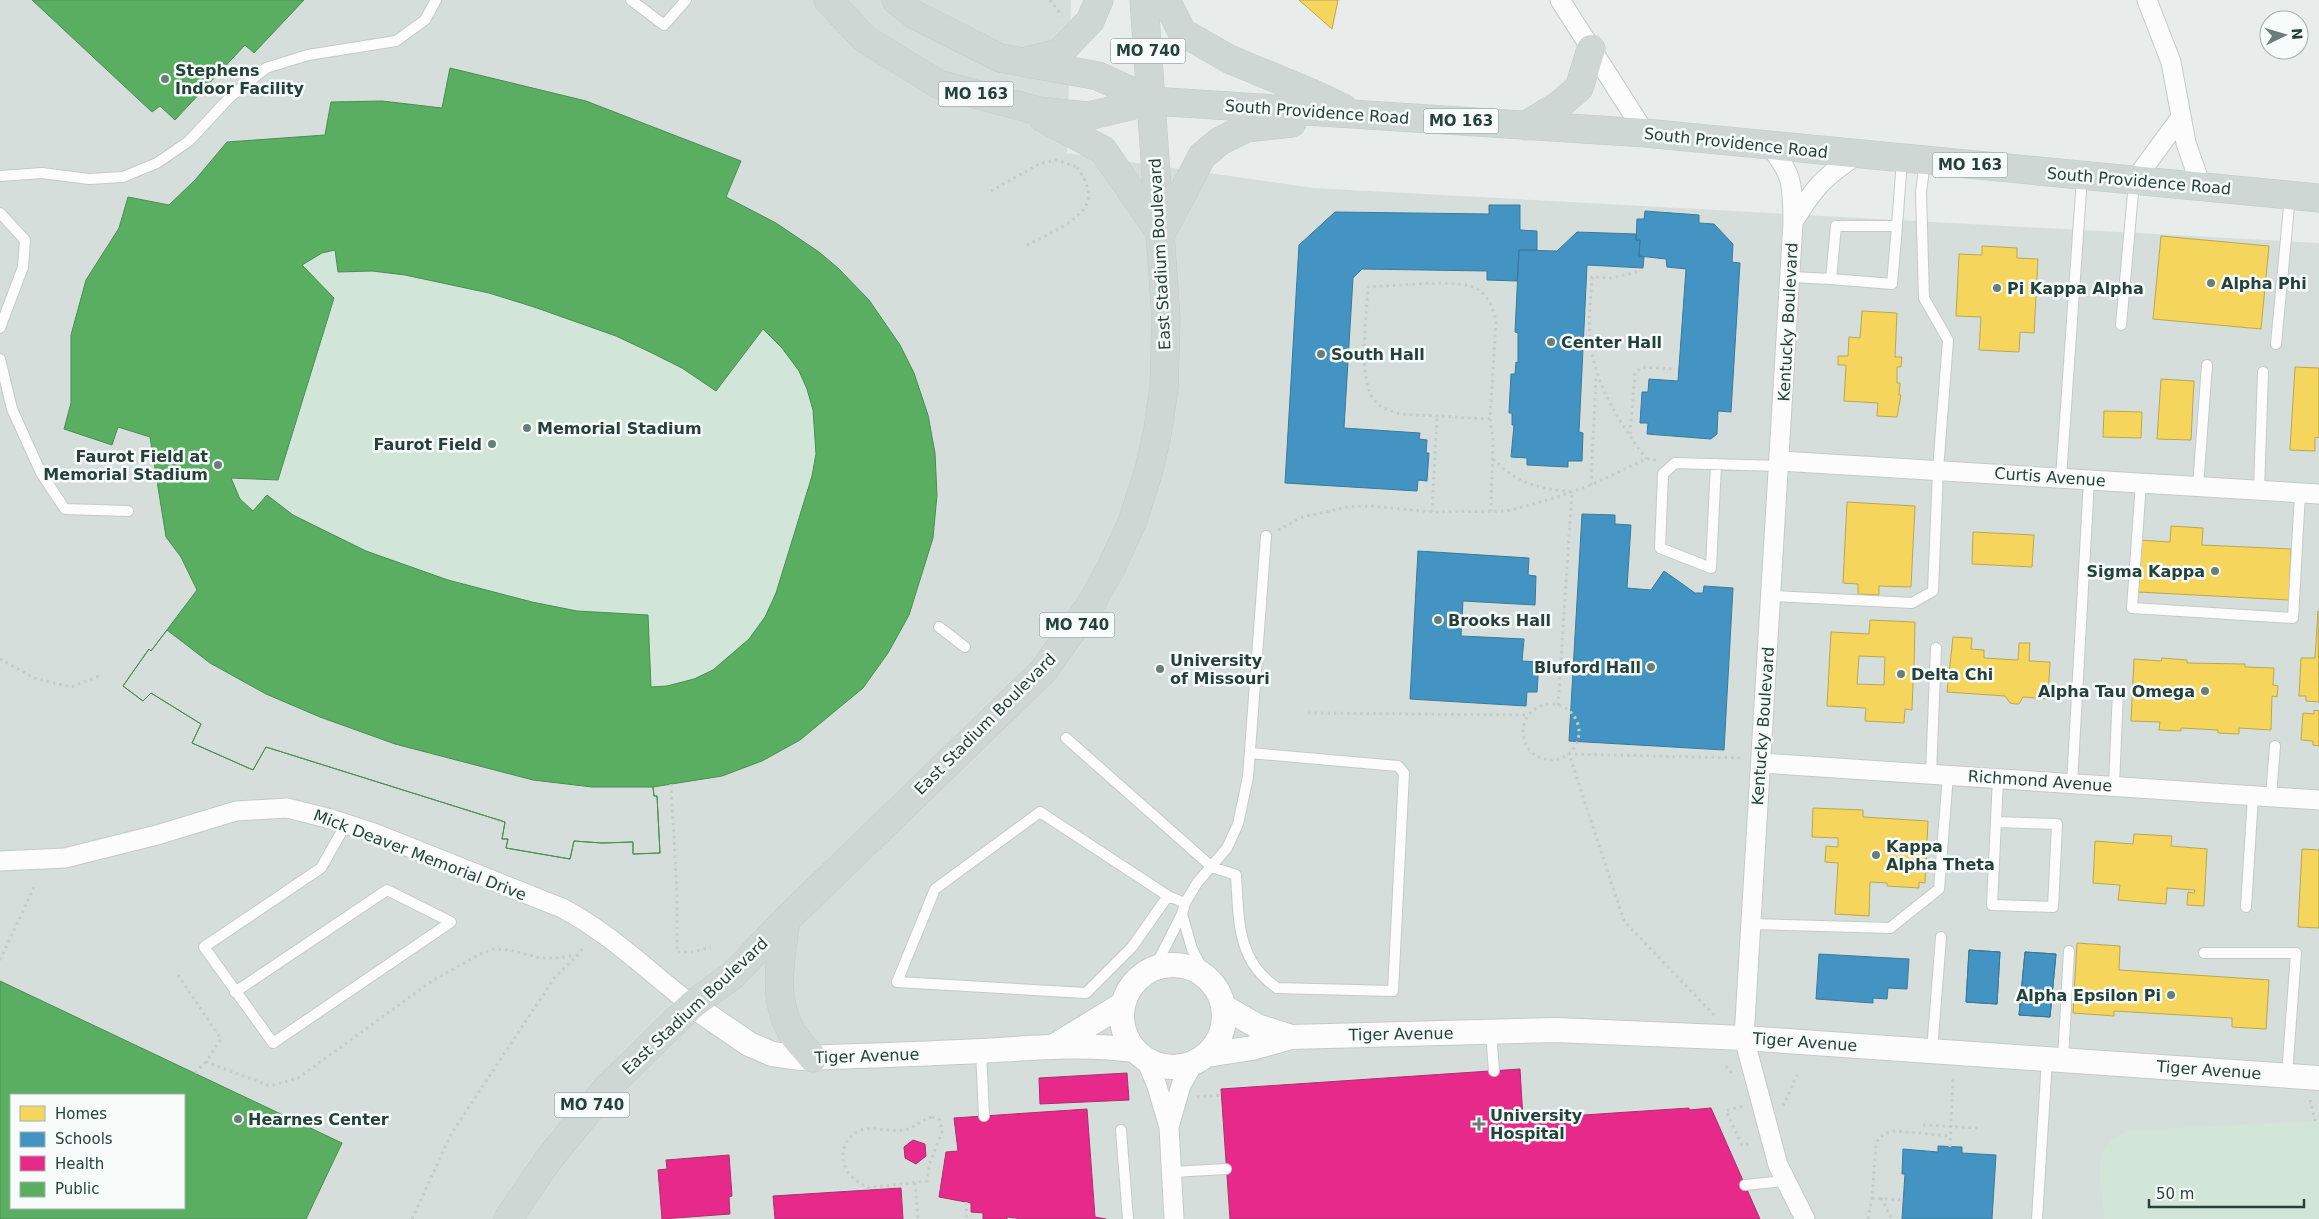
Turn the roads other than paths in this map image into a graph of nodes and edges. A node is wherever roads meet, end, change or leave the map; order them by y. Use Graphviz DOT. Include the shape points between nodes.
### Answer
graph roads {
  1 [pos="436,0"];
  2 [pos="631,0"];
  3 [pos="686,0"];
  4 [pos="828,0"];
  5 [pos="896,0"];
  6 [pos="1098,0"];
  7 [pos="1144,0"];
  8 [pos="1166,0"];
  9 [pos="1560,0"];
  10 [pos="2147,0"];
  11 [pos="1591,49"];
  12 [pos="1020,62"];
  13 [pos="1152,101"];
  14 [pos="1013,104"];
  15 [pos="1356,114"];
  16 [pos="2181,117"];
  17 [pos="1525,126"];
  18 [pos="1645,133"];
  19 [pos="1770,146"];
  20 [pos="1858,155"];
  21 [pos="1914,160"];
  22 [pos="0,176"];
  23 [pos="2082,176"];
  24 [pos="2134,181"];
  25 [pos="2201,186"];
  26 [pos="2290,195"];
  27 [pos="2319,198"];
  28 [pos="0,213"];
  29 [pos="1793,222"];
  30 [pos="1897,226"];
  31 [pos="1161,234"];
  32 [pos="1790,277"];
  33 [pos="1832,279"];
  34 [pos="2121,325"];
  35 [pos="0,328"];
  36 [pos="2276,344"];
  37 [pos="0,359"];
  38 [pos="2207,365"];
  39 [pos="2263,372"];
  40 [pos="1780,463"];
  41 [pos="1716,464"];
  42 [pos="1938,470"];
  43 [pos="2061,478"];
  44 [pos="2089,480"];
  45 [pos="2141,483"];
  46 [pos="2198,486"];
  47 [pos="2259,490"];
  48 [pos="2300,493"];
  49 [pos="2319,494"];
  50 [pos="128,511"];
  51 [pos="1266,536"];
  52 [pos="1772,596"];
  53 [pos="940,627"];
  54 [pos="965,647"];
  55 [pos="1936,648"];
  56 [pos="2118,691"];
  57 [pos="1066,738"];
  58 [pos="2274,746"];
  59 [pos="1250,753"];
  60 [pos="1754,760"];
  61 [pos="1940,775"];
  62 [pos="1998,778"];
  63 [pos="2072,784"];
  64 [pos="2114,786"];
  65 [pos="2262,796"];
  66 [pos="2319,800"];
  67 [pos="1996,822"];
  68 [pos="346,824"];
  69 [pos="0,861"];
  70 [pos="1212,867"];
  71 [pos="1168,896"];
  72 [pos="1185,904"];
  73 [pos="2246,907"];
  74 [pos="1182,914"];
  75 [pos="786,920"];
  76 [pos="1751,924"];
  77 [pos="1941,937"];
  78 [pos="2069,951"];
  79 [pos="2204,953"];
  80 [pos="1155,967"];
  81 [pos="1206,976"];
  82 [pos="235,992"];
  83 [pos="1123,1004"];
  84 [pos="692,1005"];
  85 [pos="1224,1006"];
  86 [pos="1491,1032"];
  87 [pos="1290,1037"];
  88 [pos="1744,1038"];
  89 [pos="1056,1045"];
  90 [pos="981,1051"];
  91 [pos="1932,1051"];
  92 [pos="1140,1055"];
  93 [pos="813,1058"];
  94 [pos="1200,1060"];
  95 [pos="2055,1060"];
  96 [pos="1494,1071"];
  97 [pos="2287,1075"];
  98 [pos="2314,1088"];
  99 [pos="984,1116"];
  100 [pos="1169,1127"];
  101 [pos="1121,1130"];
  102 [pos="1226,1169"];
  103 [pos="1172,1172"];
  104 [pos="1786,1181"];
  105 [pos="1745,1185"];
  106 [pos="508,1219"];
  107 [pos="1128,1219"];
  108 [pos="1174,1219"];
  109 [pos="1805,1219"];
  110 [pos="2037,1219"];
  1 -- 22 [label="lane" via="425,20 396,41 308,55 266,68 230,97 188,141 157,163 131,174 89,179 42,173"];
  2 -- 3 [label="lane" via="664,25"];
  4 -- 14 [label="main road, South Providence Road / MO 163" via="865,39 938,84"];
  5 -- 12 [label="main road, South Providence Road / MO 163" via="915,15 1000,58"];
  6 -- 12 [label="main road" via="1090,21 1059,53"];
  7 -- 13 [label="main road, East Stadium Boulevard / MO 740"];
  8 -- 15 [label="main road" via="1182,32 1230,59"];
  9 -- 11 [label="street"];
  10 -- 16 [label="street" via="2171,62"];
  11 -- 17 [label="main road" via="1579,88"];
  11 -- 18 [label="street"];
  12 -- 13 [label="main road, South Providence Road / MO 163" via="1098,76"];
  13 -- 14 [label="main road, South Providence Road / MO 163" via="1088,116 1039,111"];
  13 -- 15 [label="main road, South Providence Road / MO 163"];
  13 -- 31 [label="main road, East Stadium Boulevard / MO 740"];
  14 -- 31 [label="main road" via="1058,124 1103,150"];
  15 -- 17 [label="main road, South Providence Road / MO 163"];
  15 -- 31 [label="main road" via="1246,128 1220,141 1202,156"];
  16 -- 24 [label="street"];
  16 -- 25 [label="street"];
  17 -- 18 [label="main road, South Providence Road / MO 163"];
  18 -- 19 [label="main road, South Providence Road / MO 163"];
  19 -- 20 [label="main road, South Providence Road / MO 163"];
  19 -- 29 [label="street, Kentucky Boulevard" via="1784,165 1792,185"];
  20 -- 21 [label="main road, South Providence Road / MO 163"];
  20 -- 29 [label="street, Kentucky Boulevard" via="1812,191"];
  21 -- 23 [label="main road, South Providence Road / MO 163"];
  21 -- 30 [label="lane"];
  21 -- 42 [label="lane" via="1920,192 1924,298 1948,340"];
  23 -- 24 [label="main road, South Providence Road / MO 163"];
  23 -- 43 [label="lane"];
  24 -- 25 [label="main road, South Providence Road / MO 163"];
  24 -- 34 [label="lane"];
  25 -- 26 [label="main road, South Providence Road / MO 163"];
  26 -- 27 [label="main road, South Providence Road / MO 163"];
  26 -- 36 [label="lane"];
  28 -- 35 [label="lane" via="25,240 23,267"];
  29 -- 32 [label="street, Kentucky Boulevard"];
  30 -- 33 [label="lane" via="1836,226"];
  30 -- 33 [label="lane" via="1892,284"];
  31 -- 75 [label="main road, East Stadium Boulevard / MO 740" via="1166,319 1164,387 1158,429 1133,520 1107,576 1084,615 1043,670"];
  32 -- 33 [label="lane"];
  32 -- 40 [label="street, Kentucky Boulevard"];
  37 -- 50 [label="lane" via="12,409 41,473 65,509"];
  38 -- 46 [label="lane"];
  39 -- 47 [label="lane"];
  40 -- 41 [label="lane"];
  40 -- 42 [label="street, Curtis Avenue"];
  40 -- 52 [label="street, Kentucky Boulevard"];
  41 -- 41 [label="lane" via="1715,492 1711,568 1660,548 1663,474 1675,463"];
  42 -- 43 [label="street, Curtis Avenue"];
  42 -- 52 [label="lane" via="1933,591 1912,604"];
  43 -- 44 [label="street, Curtis Avenue"];
  44 -- 45 [label="street, Curtis Avenue"];
  44 -- 63 [label="lane"];
  45 -- 46 [label="street, Curtis Avenue"];
  45 -- 48 [label="lane" via="2132,608 2293,618"];
  46 -- 47 [label="street, Curtis Avenue"];
  47 -- 48 [label="street, Curtis Avenue"];
  48 -- 49 [label="street, Curtis Avenue"];
  51 -- 59 [label="lane"];
  52 -- 60 [label="street, Kentucky Boulevard"];
  53 -- 54 [label="lane"];
  55 -- 61 [label="lane"];
  56 -- 64 [label="lane"];
  57 -- 70 [label="lane"];
  58 -- 65 [label="lane"];
  59 -- 70 [label="lane" via="1238,824 1227,848"];
  59 -- 70 [label="lane" via="1398,766 1404,773 1393,991 1277,988 1262,978 1246,953 1240,935 1236,875"];
  60 -- 61 [label="street, Richmond Avenue"];
  60 -- 76 [label="street, Kentucky Boulevard"];
  61 -- 62 [label="street, Richmond Avenue"];
  61 -- 76 [label="lane" via="1939,889 1890,928"];
  62 -- 63 [label="street, Richmond Avenue"];
  62 -- 67 [label="lane"];
  63 -- 64 [label="street, Richmond Avenue"];
  64 -- 65 [label="street, Richmond Avenue"];
  65 -- 66 [label="street, Richmond Avenue"];
  65 -- 73 [label="lane"];
  67 -- 67 [label="lane" via="1992,905 2053,907 2057,824"];
  68 -- 69 [label="street, Mick Deaver Memorial Drive" via="287,808 251,809 65,858"];
  68 -- 82 [label="lane" via="321,868 204,947"];
  68 -- 84 [label="street, Mick Deaver Memorial Drive" via="562,908 587,921"];
  70 -- 72 [label="lane" via="1197,883"];
  71 -- 71 [label="lane" via="1132,948 1086,993 897,982 935,889 1040,812"];
  71 -- 72 [label="lane"];
  72 -- 74 [label="lane"];
  74 -- 80 [label="lane"];
  74 -- 81 [label="lane" via="1192,949"];
  75 -- 84 [label="main road, East Stadium Boulevard / MO 740" via="733,975"];
  75 -- 93 [label="main road" via="778,984 780,999 794,1035"];
  76 -- 88 [label="street, Kentucky Boulevard"];
  77 -- 91 [label="lane"];
  78 -- 95 [label="lane"];
  79 -- 97 [label="lane" via="2296,953"];
  80 -- 81 [label="street" via="1173,964 1190,967"];
  80 -- 83 [label="street" via="1129,988"];
  81 -- 85 [label="street" via="1218,990"];
  82 -- 82 [label="lane" via="273,1043 451,922 387,890"];
  83 -- 89 [label="street, Tiger Avenue"];
  83 -- 92 [label="street" via="1121,1020 1125,1036"];
  84 -- 93 [label="street, Tiger Avenue" via="749,1044 764,1050"];
  84 -- 106 [label="main road, East Stadium Boulevard / MO 740" via="585,1112"];
  85 -- 87 [label="street, Tiger Avenue" via="1257,1026"];
  85 -- 94 [label="street" via="1224,1025 1218,1042"];
  86 -- 87 [label="street, Tiger Avenue"];
  86 -- 88 [label="street, Tiger Avenue" via="1556,1030"];
  86 -- 96 [label="lane"];
  87 -- 94 [label="street, Tiger Avenue"];
  88 -- 91 [label="street, Tiger Avenue"];
  88 -- 104 [label="street, Kentucky Boulevard" via="1778,1165"];
  89 -- 90 [label="street, Tiger Avenue"];
  89 -- 92 [label="street, Tiger Avenue" via="1110,1047"];
  90 -- 93 [label="street, Tiger Avenue"];
  90 -- 99 [label="lane"];
  91 -- 95 [label="street, Tiger Avenue"];
  92 -- 94 [label="street" via="1161,1067 1177,1068"];
  92 -- 100 [label="street" via="1157,1086"];
  94 -- 100 [label="street" via="1181,1085"];
  95 -- 97 [label="street, Tiger Avenue"];
  95 -- 110 [label="lane"];
  97 -- 98 [label="street, Tiger Avenue"];
  100 -- 103 [label="street"];
  101 -- 107 [label="lane"];
  102 -- 103 [label="lane"];
  103 -- 108 [label="street"];
  104 -- 105 [label="lane"];
  104 -- 109 [label="street, Kentucky Boulevard"];
}
